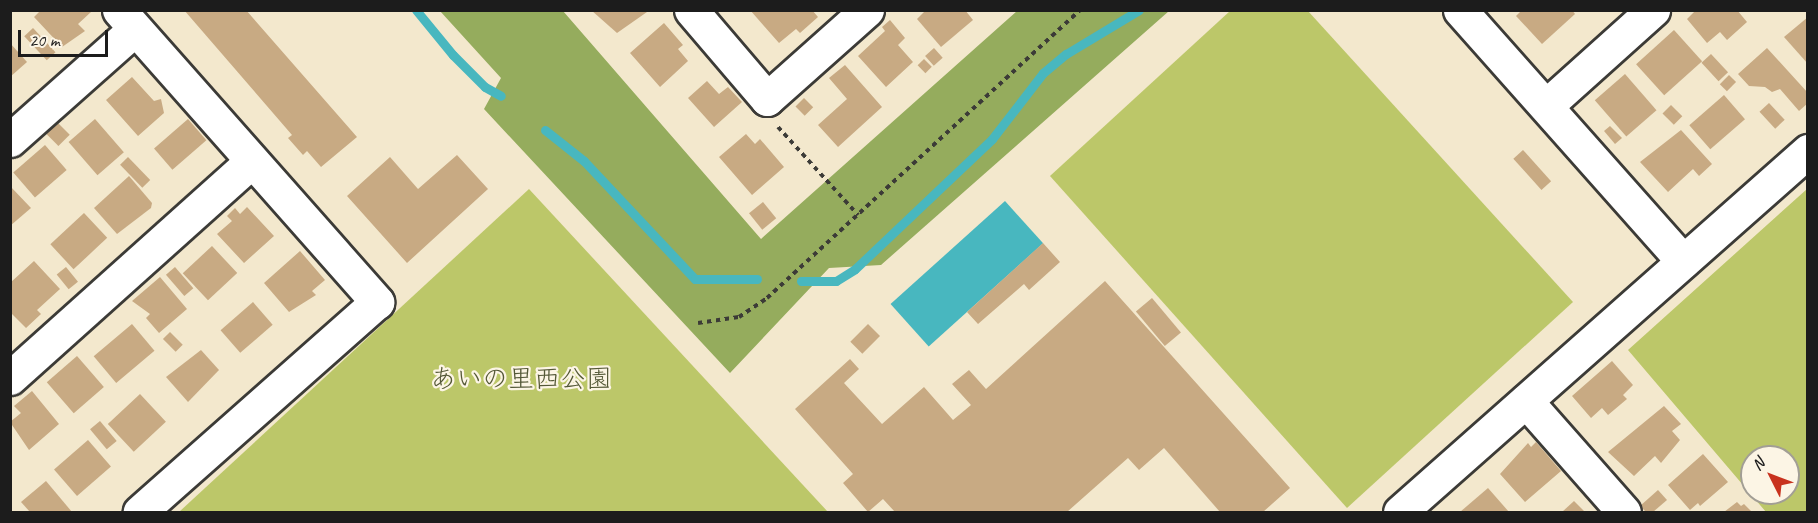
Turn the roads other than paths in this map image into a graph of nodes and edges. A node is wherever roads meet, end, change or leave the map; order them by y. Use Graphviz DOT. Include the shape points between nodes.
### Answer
graph roads {
  1 [pos="690,10"];
  2 [pos="867,10"];
  3 [pos="1460,10"];
  4 [pos="1653,10"];
  5 [pos="127,20"];
  6 [pos="1546,106"];
  7 [pos="10,140"];
  8 [pos="1808,151"];
  9 [pos="252,161"];
  10 [pos="1683,261"];
  11 [pos="10,378"];
  12 [pos="1526,401"];
  13 [pos="140,513"];
  14 [pos="1400,513"];
  15 [pos="1624,513"];
  1 -- 2 [label="street" via="767,99"];
  3 -- 6 [label="street"];
  4 -- 6 [label="street"];
  5 -- 7 [label="street"];
  5 -- 9 [label="street"];
  6 -- 10 [label="street"];
  8 -- 10 [label="street"];
  9 -- 11 [label="street"];
  9 -- 13 [label="street" via="377,302"];
  10 -- 12 [label="street"];
  12 -- 14 [label="street"];
  12 -- 15 [label="street"];
}
